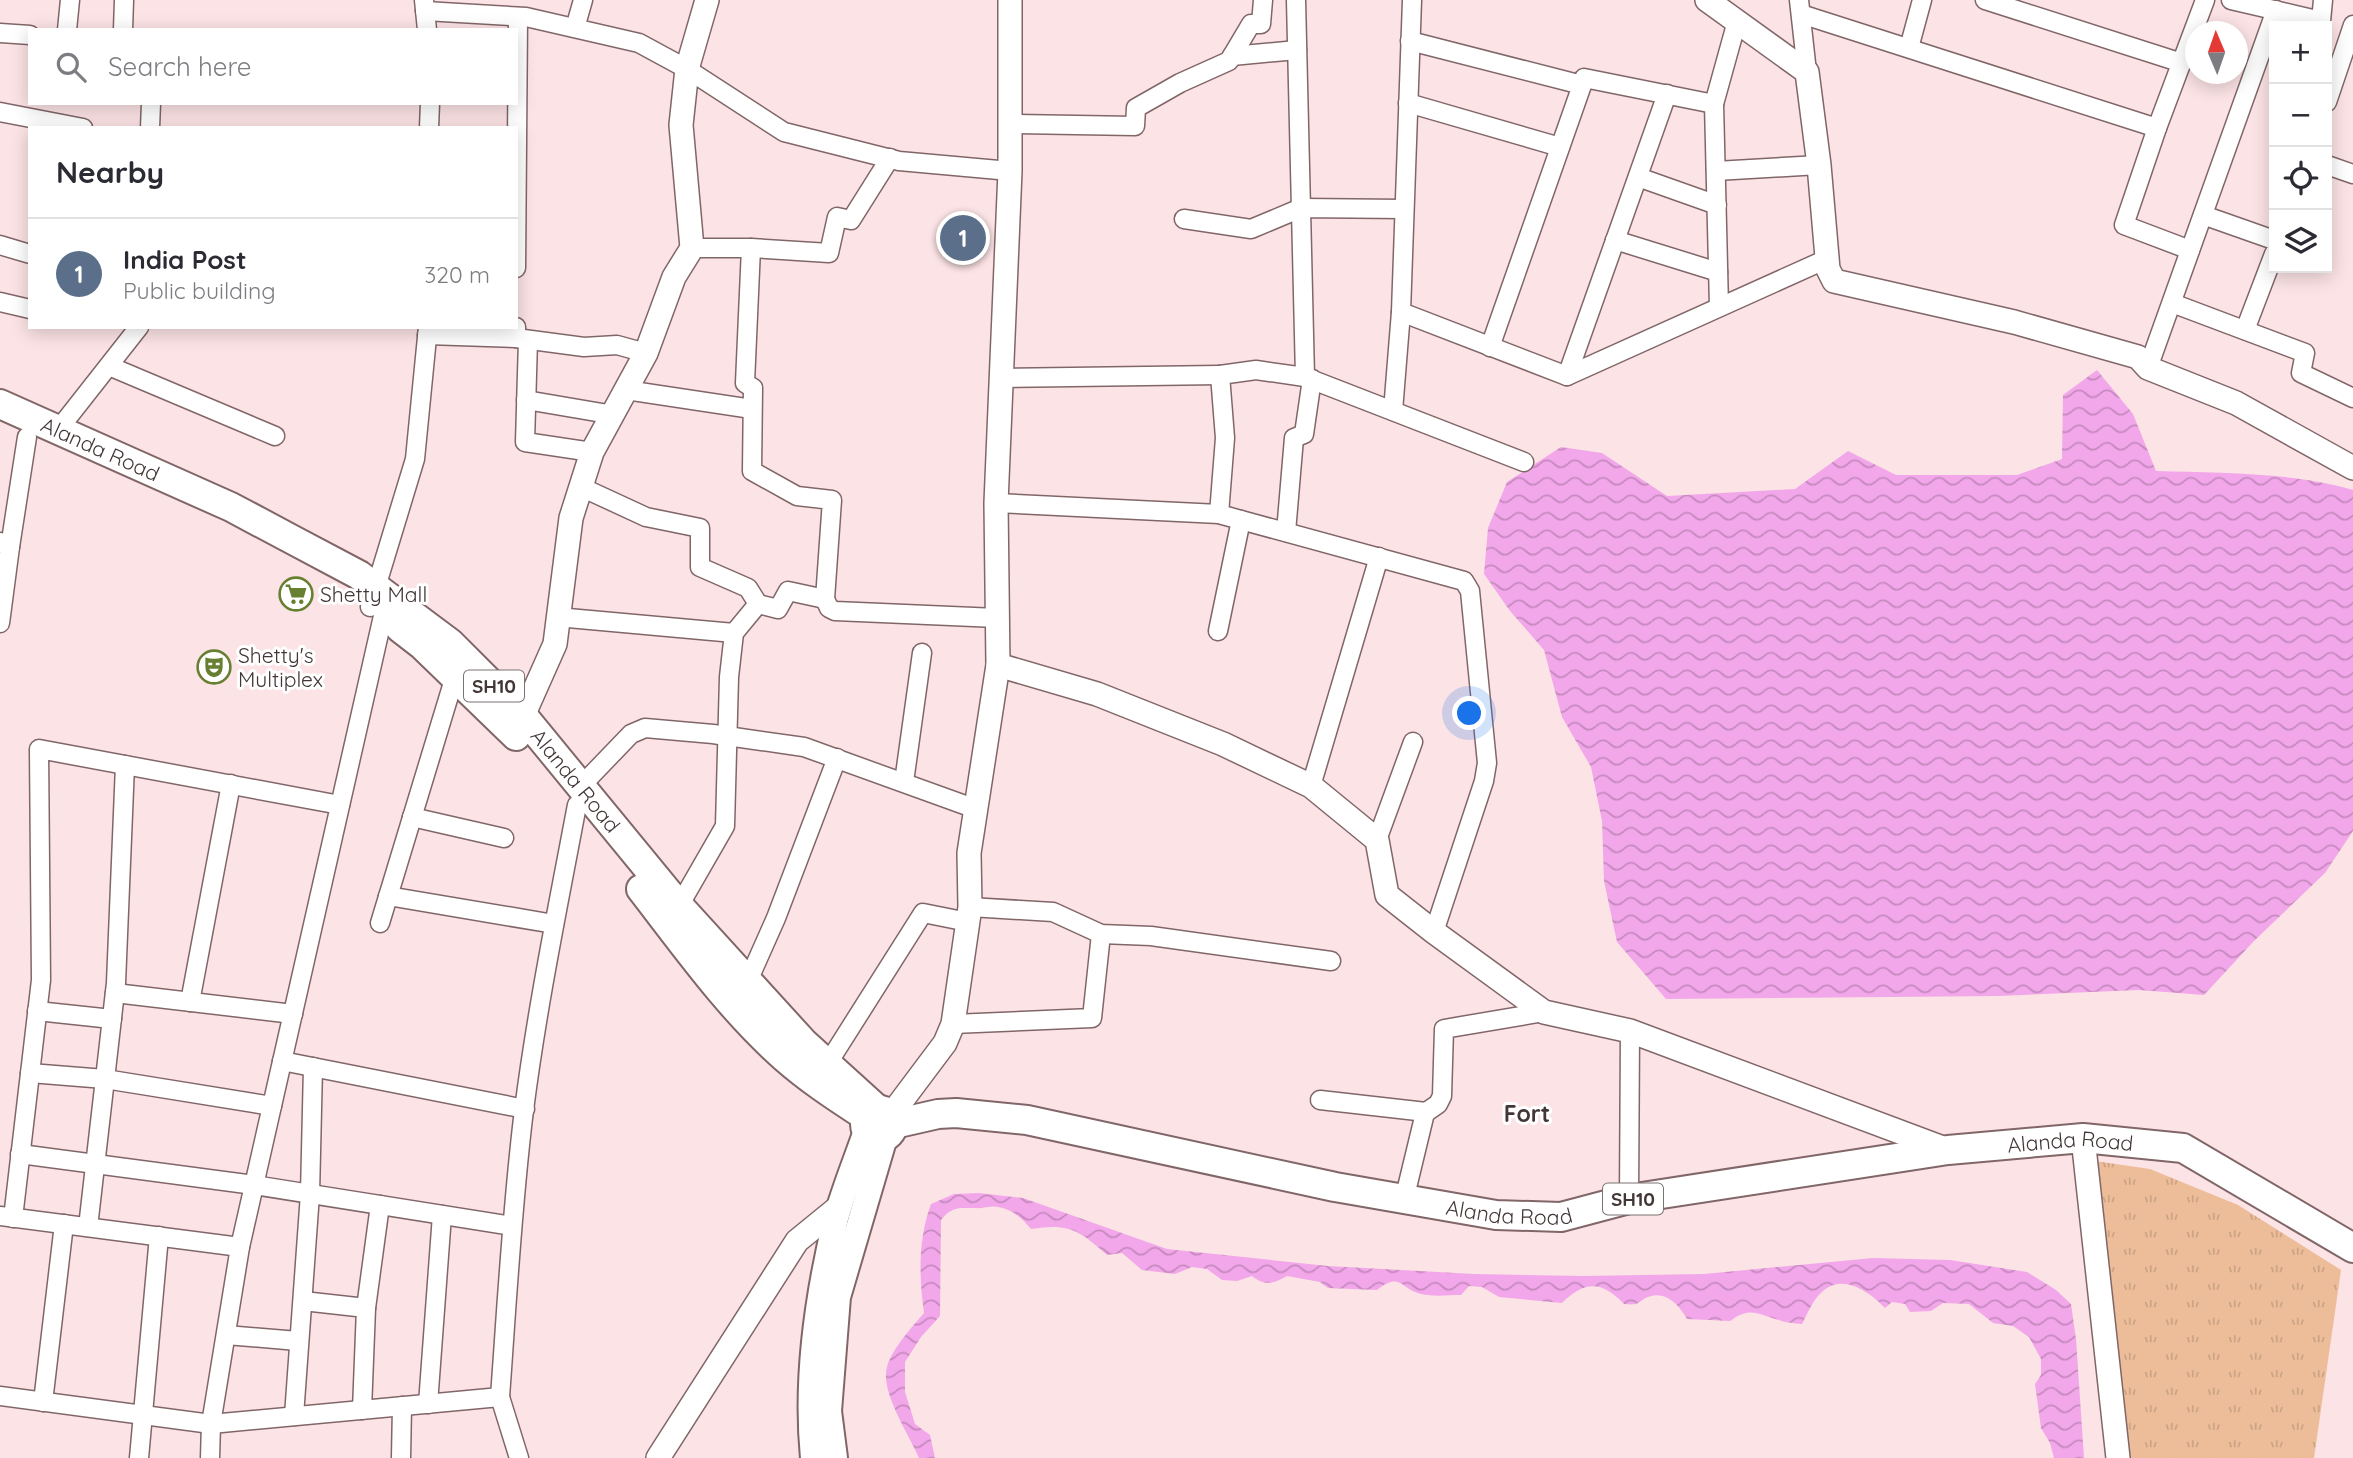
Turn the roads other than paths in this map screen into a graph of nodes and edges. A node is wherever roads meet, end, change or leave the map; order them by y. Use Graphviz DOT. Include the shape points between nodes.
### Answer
graph roads {
  1 [pos="70,0"];
  2 [pos="124,0"];
  3 [pos="583,0"];
  4 [pos="707,0"];
  5 [pos="1010,0"];
  6 [pos="1263,0"];
  7 [pos="1296,0"];
  8 [pos="1412,0"];
  9 [pos="1707,0"];
  10 [pos="1922,0"];
  11 [pos="1985,0"];
  12 [pos="2205,0"];
  13 [pos="2231,0"];
  14 [pos="2323,0"];
  15 [pos="425,5"];
  16 [pos="1800,7"];
  17 [pos="2276,10"];
  18 [pos="507,11"];
  19 [pos="1737,21"];
  20 [pos="2353,24"];
  21 [pos="67,28"];
  22 [pos="123,28"];
  23 [pos="427,28"];
  24 [pos="575,28"];
  25 [pos="0,33"];
  26 [pos="28,35"];
  27 [pos="1410,41"];
  28 [pos="1909,48"];
  29 [pos="1297,50"];
  30 [pos="1232,56"];
  31 [pos="2182,63"];
  32 [pos="687,69"];
  33 [pos="1807,72"];
  34 [pos="1582,85"];
  35 [pos="2332,87"];
  36 [pos="1667,94"];
  37 [pos="1408,103"];
  38 [pos="1714,104"];
  39 [pos="151,105"];
  40 [pos="430,105"];
  41 [pos="510,105"];
  42 [pos="0,112"];
  43 [pos="1010,124"];
  44 [pos="73,126"];
  45 [pos="150,126"];
  46 [pos="429,126"];
  47 [pos="511,126"];
  48 [pos="2157,128"];
  49 [pos="1560,147"];
  50 [pos="890,158"];
  51 [pos="1819,165"];
  52 [pos="2332,168"];
  53 [pos="1010,171"];
  54 [pos="1716,171"];
  55 [pos="2353,174"];
  56 [pos="1638,177"];
  57 [pos="1717,205"];
  58 [pos="1301,208"];
  59 [pos="1404,209"];
  60 [pos="2203,215"];
  61 [pos="1184,219"];
  62 [pos="2269,238"];
  63 [pos="1615,240"];
  64 [pos="0,245"];
  65 [pos="692,248"];
  66 [pos="751,248"];
  67 [pos="2190,250"];
  68 [pos="28,253"];
  69 [pos="1829,258"];
  70 [pos="2269,267"];
  71 [pos="1718,272"];
  72 [pos="0,302"];
  73 [pos="2172,303"];
  74 [pos="1719,307"];
  75 [pos="28,309"];
  76 [pos="1401,312"];
  77 [pos="137,329"];
  78 [pos="2245,330"];
  79 [pos="428,331"];
  80 [pos="520,335"];
  81 [pos="1490,347"];
  82 [pos="646,353"];
  83 [pos="108,366"];
  84 [pos="2148,368"];
  85 [pos="1220,375"];
  86 [pos="1567,376"];
  87 [pos="1001,378"];
  88 [pos="1308,378"];
  89 [pos="626,390"];
  90 [pos="2353,398"];
  91 [pos="526,400"];
  92 [pos="0,404"];
  93 [pos="752,409"];
  94 [pos="1393,411"];
  95 [pos="614,415"];
  96 [pos="0,425"];
  97 [pos="58,430"];
  98 [pos="275,436"];
  99 [pos="27,437"];
  100 [pos="592,452"];
  101 [pos="1524,462"];
  102 [pos="2353,468"];
  103 [pos="581,487"];
  104 [pos="996,503"];
  105 [pos="1219,514"];
  106 [pos="1241,520"];
  107 [pos="1286,532"];
  108 [pos="5,545"];
  109 [pos="289,547"];
  110 [pos="1379,557"];
  111 [pos="825,599"];
  112 [pos="380,602"];
  113 [pos="758,604"];
  114 [pos="557,617"];
  115 [pos="997,618"];
  116 [pos="0,623"];
  117 [pos="1218,631"];
  118 [pos="734,633"];
  119 [pos="922,653"];
  120 [pos="998,665"];
  121 [pos="455,676"];
  122 [pos="509,711"];
  123 [pos="727,736"];
  124 [pos="1413,742"];
  125 [pos="837,758"];
  126 [pos="125,765"];
  127 [pos="904,782"];
  128 [pos="231,784"];
  129 [pos="1311,786"];
  130 [pos="578,796"];
  131 [pos="340,804"];
  132 [pos="976,809"];
  133 [pos="412,817"];
  134 [pos="504,838"];
  135 [pos="1377,839"];
  136 [pos="388,896"];
  137 [pos="679,906"];
  138 [pos="969,914"];
  139 [pos="380,923"];
  140 [pos="554,923"];
  141 [pos="1434,932"];
  142 [pos="1101,934"];
  143 [pos="1331,961"];
  144 [pos="748,981"];
  145 [pos="115,993"];
  146 [pos="190,1002"];
  147 [pos="37,1011"];
  148 [pos="1544,1012"];
  149 [pos="293,1014"];
  150 [pos="112,1019"];
  151 [pos="953,1024"];
  152 [pos="1630,1031"];
  153 [pos="282,1061"];
  154 [pos="313,1067"];
  155 [pos="30,1073"];
  156 [pos="821,1073"];
  157 [pos="105,1079"];
  158 [pos="1321,1100"];
  159 [pos="272,1106"];
  160 [pos="524,1109"];
  161 [pos="1426,1112"];
  162 [pos="880,1122"];
  163 [pos="2083,1138"];
  164 [pos="1948,1150"];
  165 [pos="20,1154"];
  166 [pos="95,1163"];
  167 [pos="254,1185"];
  168 [pos="310,1194"];
  169 [pos="1629,1199"];
  170 [pos="1404,1200"];
  171 [pos="380,1205"];
  172 [pos="840,1206"];
  173 [pos="442,1215"];
  174 [pos="6,1217"];
  175 [pos="64,1224"];
  176 [pos="512,1226"];
  177 [pos="88,1227"];
  178 [pos="159,1236"];
  179 [pos="240,1247"];
  180 [pos="2353,1248"];
  181 [pos="303,1301"];
  182 [pos="366,1308"];
  183 [pos="226,1335"];
  184 [pos="298,1340"];
  185 [pos="0,1396"];
  186 [pos="500,1397"];
  187 [pos="43,1402"];
  188 [pos="428,1404"];
  189 [pos="402,1406"];
  190 [pos="362,1410"];
  191 [pos="143,1415"];
  192 [pos="295,1416"];
  193 [pos="211,1424"];
  194 [pos="139,1458"];
  195 [pos="209,1458"];
  196 [pos="401,1458"];
  197 [pos="519,1458"];
  198 [pos="658,1458"];
  199 [pos="813,1458"];
  200 [pos="835,1458"];
  201 [pos="2118,1458"];
  1 -- 21 [label="street"];
  2 -- 22 [label="street"];
  3 -- 24 [label="street"];
  4 -- 32 [label="street"];
  5 -- 43 [label="street"];
  6 -- 30 [label="street" via="1261,24 1251,24"];
  7 -- 29 [label="street"];
  8 -- 27 [label="street"];
  9 -- 19 [label="street"];
  10 -- 28 [label="street"];
  11 -- 31 [label="street"];
  12 -- 31 [label="street"];
  13 -- 17 [label="street"];
  14 -- 17 [label="street" via="2321,21"];
  15 -- 18 [label="street"];
  15 -- 23 [label="street"];
  16 -- 28 [label="street"];
  16 -- 33 [label="street"];
  17 -- 60 [label="street"];
  18 -- 24 [label="street"];
  19 -- 33 [label="street"];
  19 -- 38 [label="street"];
  20 -- 35 [label="street"];
  24 -- 32 [label="street" via="639,43"];
  25 -- 26 [label="street"];
  27 -- 34 [label="street"];
  27 -- 37 [label="street"];
  28 -- 48 [label="street"];
  29 -- 30 [label="street"];
  29 -- 58 [label="street"];
  30 -- 43 [label="street" via="1136,108 1135,126"];
  31 -- 48 [label="street"];
  32 -- 50 [label="street" via="784,132"];
  32 -- 65 [label="street" via="681,125"];
  33 -- 51 [label="street"];
  34 -- 36 [label="street" via="1584,78"];
  34 -- 49 [label="street"];
  36 -- 38 [label="street"];
  36 -- 56 [label="street"];
  37 -- 49 [label="street"];
  37 -- 59 [label="street"];
  38 -- 54 [label="street"];
  39 -- 45 [label="street"];
  40 -- 46 [label="street"];
  41 -- 47 [label="street"];
  42 -- 44 [label="street"];
  43 -- 53 [label="street"];
  48 -- 67 [label="street" via="2124,225"];
  49 -- 81 [label="street"];
  50 -- 53 [label="street"];
  50 -- 66 [label="street" via="851,220 837,217 829,253"];
  51 -- 54 [label="street"];
  51 -- 69 [label="street"];
  52 -- 55 [label="street"];
  53 -- 87 [label="street"];
  54 -- 57 [label="street"];
  56 -- 57 [label="street"];
  56 -- 63 [label="street"];
  57 -- 71 [label="street"];
  58 -- 59 [label="street"];
  58 -- 61 [label="street" via="1251,229"];
  58 -- 88 [label="street"];
  59 -- 76 [label="street"];
  60 -- 62 [label="street"];
  60 -- 67 [label="street"];
  63 -- 71 [label="street"];
  63 -- 86 [label="street"];
  64 -- 68 [label="street"];
  65 -- 66 [label="street"];
  65 -- 82 [label="street" via="674,277"];
  66 -- 93 [label="street" via="745,383 752,388"];
  67 -- 73 [label="street"];
  69 -- 74 [label="street"];
  69 -- 84 [label="street" via="1834,281 2014,322 2138,357"];
  70 -- 78 [label="street"];
  71 -- 74 [label="street"];
  72 -- 75 [label="street"];
  73 -- 78 [label="street"];
  73 -- 84 [label="street"];
  74 -- 86 [label="street"];
  76 -- 81 [label="street"];
  76 -- 94 [label="street"];
  77 -- 83 [label="street"];
  78 -- 90 [label="street" via="2305,353 2301,373"];
  79 -- 80 [label="street"];
  79 -- 112 [label="street" via="415,460"];
  80 -- 82 [label="street" via="584,347 617,345"];
  80 -- 91 [label="street"];
  81 -- 86 [label="street"];
  82 -- 89 [label="street"];
  83 -- 97 [label="street"];
  83 -- 98 [label="street"];
  84 -- 102 [label="street" via="2236,403"];
  85 -- 87 [label="street"];
  85 -- 88 [label="street" via="1256,370"];
  85 -- 105 [label="street" via="1225,438"];
  87 -- 104 [label="street"];
  88 -- 94 [label="street"];
  88 -- 107 [label="street" via="1304,434 1294,438"];
  89 -- 93 [label="street"];
  89 -- 95 [label="street"];
  91 -- 95 [label="street"];
  91 -- 100 [label="street" via="525,442"];
  92 -- 97 [label="main road, Alanda Road / SH10"];
  93 -- 111 [label="street" via="752,471 797,496 832,500"];
  94 -- 101 [label="street"];
  95 -- 100 [label="street"];
  96 -- 99 [label="main road, Alanda Road / SH10"];
  97 -- 109 [label="main road, Alanda Road / SH10" via="231,507"];
  99 -- 108 [label="street"];
  99 -- 109 [label="main road, Alanda Road / SH10" via="236,529"];
  100 -- 103 [label="street"];
  103 -- 113 [label="street" via="646,517 700,528 700,567 748,588"];
  103 -- 114 [label="street" via="571,518"];
  104 -- 105 [label="street"];
  104 -- 115 [label="street"];
  105 -- 106 [label="street"];
  106 -- 107 [label="street"];
  106 -- 117 [label="street"];
  107 -- 110 [label="street"];
  108 -- 116 [label="street"];
  109 -- 112 [label="main road, Alanda Road / SH10" via="359,575"];
  110 -- 129 [label="street"];
  110 -- 141 [label="street" via="1464,581 1470,591 1486,771"];
  111 -- 113 [label="street" via="788,591 778,608"];
  111 -- 115 [label="street" via="835,611"];
  112 -- 121 [label="main road, Alanda Road / SH10"];
  112 -- 122 [label="main road, Alanda Road / SH10" via="465,656"];
  112 -- 131 [label="street"];
  113 -- 118 [label="street"];
  114 -- 118 [label="street"];
  114 -- 122 [label="street" via="555,644"];
  115 -- 120 [label="street"];
  118 -- 123 [label="street"];
  119 -- 127 [label="street"];
  120 -- 129 [label="street" via="1097,694 1223,744"];
  120 -- 132 [label="street"];
  121 -- 122 [label="main road, Alanda Road / SH10"];
  121 -- 133 [label="street"];
  122 -- 130 [label="main road, Alanda Road / SH10"];
  123 -- 125 [label="street" via="804,747"];
  123 -- 130 [label="street" via="637,730"];
  123 -- 137 [label="street" via="725,826"];
  124 -- 135 [label="street"];
  125 -- 127 [label="street"];
  125 -- 144 [label="street"];
  126 -- 128 [label="street"];
  126 -- 145 [label="street"];
  126 -- 147 [label="street" via="39,749 41,980"];
  127 -- 132 [label="street"];
  128 -- 131 [label="street"];
  128 -- 146 [label="street"];
  129 -- 135 [label="street"];
  130 -- 137 [label="main road, Alanda Road / SH10"];
  130 -- 140 [label="street"];
  130 -- 156 [label="main road, Alanda Road / SH10" via="715,984 782,1055"];
  131 -- 149 [label="street"];
  132 -- 138 [label="street"];
  133 -- 134 [label="street"];
  133 -- 136 [label="street"];
  135 -- 141 [label="street" via="1387,895"];
  136 -- 139 [label="street"];
  136 -- 140 [label="street"];
  137 -- 144 [label="main road, Alanda Road / SH10"];
  138 -- 142 [label="street" via="1053,912"];
  138 -- 151 [label="street"];
  138 -- 156 [label="street" via="923,913"];
  140 -- 160 [label="street"];
  141 -- 148 [label="street"];
  142 -- 143 [label="street" via="1150,936"];
  142 -- 151 [label="street" via="1092,1018"];
  144 -- 156 [label="main road, Alanda Road / SH10" via="803,1042"];
  145 -- 146 [label="street"];
  145 -- 150 [label="street"];
  146 -- 149 [label="street"];
  147 -- 150 [label="street"];
  147 -- 155 [label="street"];
  148 -- 152 [label="street"];
  148 -- 161 [label="street" via="1444,1029 1442,1096"];
  149 -- 153 [label="street"];
  150 -- 157 [label="street"];
  151 -- 162 [label="street" via="945,1043"];
  152 -- 164 [label="street"];
  152 -- 169 [label="street"];
  153 -- 154 [label="street"];
  153 -- 159 [label="street"];
  154 -- 160 [label="street"];
  154 -- 168 [label="street"];
  155 -- 157 [label="street"];
  155 -- 165 [label="street"];
  156 -- 162 [label="main road, Alanda Road / SH10"];
  157 -- 159 [label="street"];
  157 -- 166 [label="street"];
  158 -- 161 [label="street"];
  159 -- 167 [label="street"];
  160 -- 176 [label="street"];
  161 -- 170 [label="street"];
  162 -- 170 [label="main road, Alanda Road / SH10" via="956,1112 1027,1120"];
  162 -- 172 [label="main road"];
  162 -- 200 [label="main road" via="838,1297 829,1411"];
  163 -- 164 [label="main road, Alanda Road / SH10"];
  163 -- 180 [label="main road, Alanda Road / SH10" via="2183,1147"];
  163 -- 201 [label="street"];
  164 -- 169 [label="main road, Alanda Road / SH10"];
  165 -- 166 [label="street"];
  165 -- 174 [label="street"];
  166 -- 167 [label="street"];
  166 -- 177 [label="street"];
  167 -- 168 [label="street"];
  167 -- 179 [label="street"];
  168 -- 171 [label="street"];
  168 -- 181 [label="street"];
  169 -- 170 [label="main road, Alanda Road / SH10" via="1561,1217 1496,1215"];
  171 -- 173 [label="street"];
  171 -- 182 [label="street"];
  172 -- 198 [label="street" via="797,1241"];
  172 -- 199 [label="main road" via="813,1348"];
  173 -- 176 [label="street"];
  173 -- 188 [label="street"];
  174 -- 175 [label="street"];
  175 -- 177 [label="street"];
  175 -- 187 [label="street"];
  176 -- 186 [label="street"];
  177 -- 178 [label="street"];
  178 -- 179 [label="street"];
  178 -- 191 [label="street"];
  179 -- 183 [label="street"];
  181 -- 182 [label="street"];
  181 -- 184 [label="street"];
  182 -- 190 [label="street"];
  183 -- 184 [label="street"];
  183 -- 193 [label="street"];
  184 -- 192 [label="street"];
  185 -- 187 [label="street"];
  186 -- 188 [label="street"];
  186 -- 197 [label="street"];
  187 -- 191 [label="street"];
  188 -- 189 [label="street"];
  189 -- 190 [label="street"];
  189 -- 196 [label="street"];
  190 -- 192 [label="street"];
  191 -- 193 [label="street"];
  191 -- 194 [label="street"];
  192 -- 193 [label="street"];
  193 -- 195 [label="street"];
}
